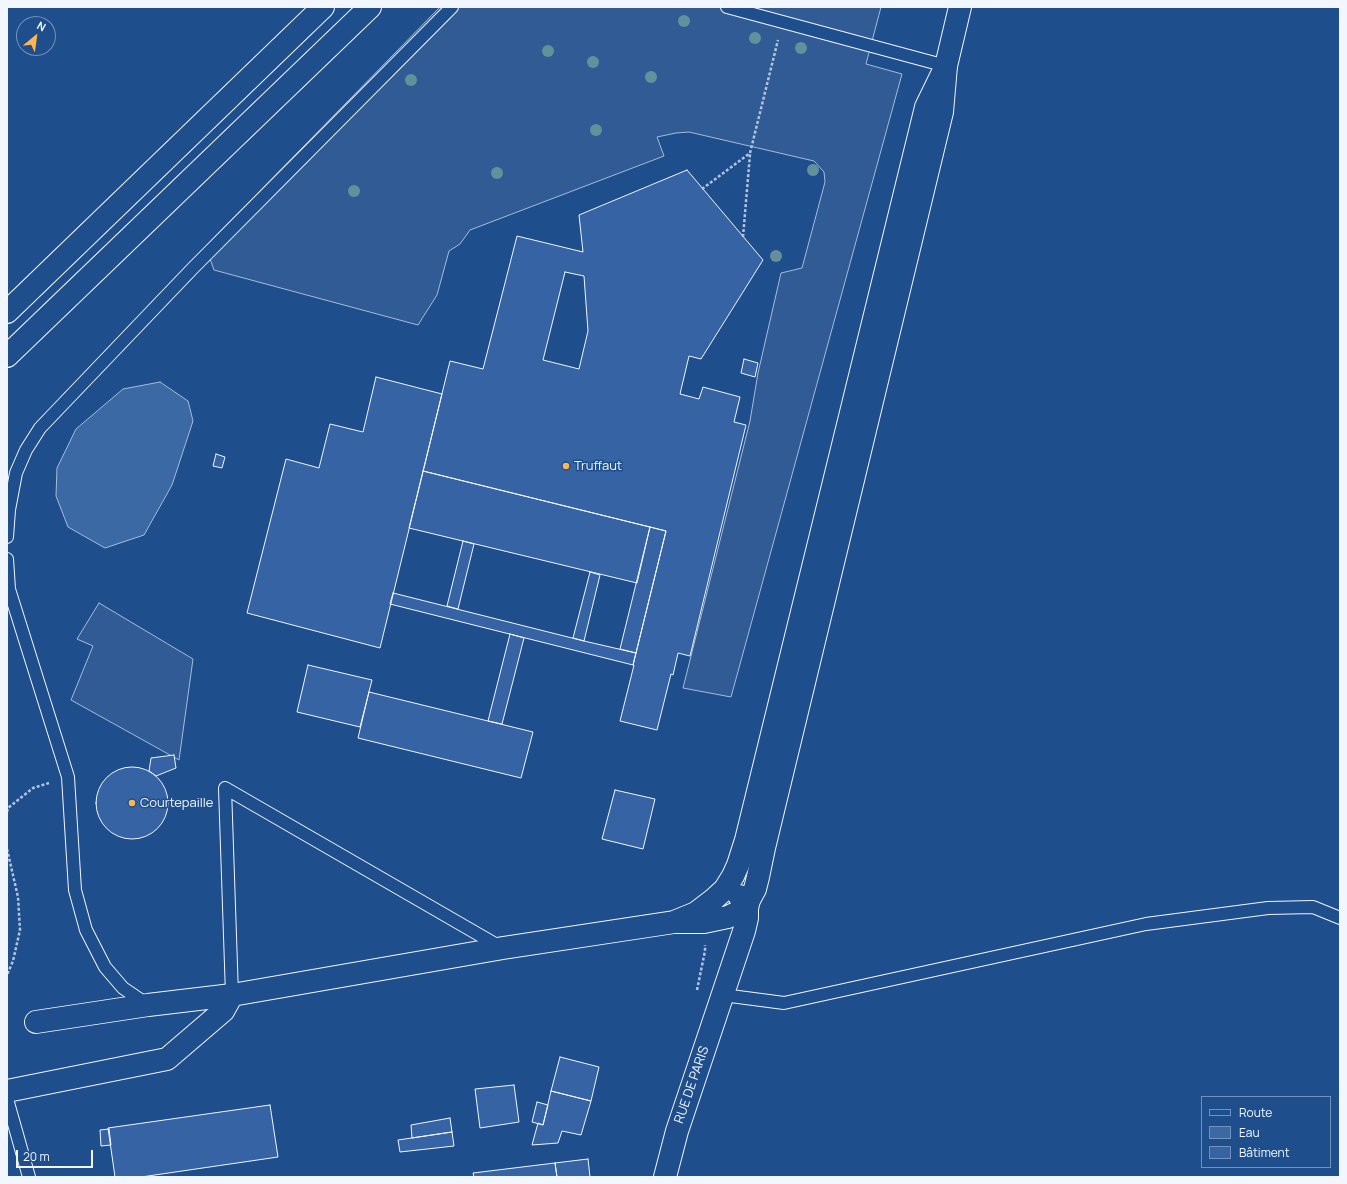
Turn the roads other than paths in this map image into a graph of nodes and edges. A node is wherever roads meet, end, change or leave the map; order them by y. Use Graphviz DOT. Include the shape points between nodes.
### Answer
graph roads {
  1 [pos="323,7"];
  2 [pos="370,7"];
  3 [pos="452,7"];
  4 [pos="728,7"];
  5 [pos="960,7"];
  6 [pos="946,66"];
  7 [pos="7,312"];
  8 [pos="7,356"];
  9 [pos="7,537"];
  10 [pos="7,559"];
  11 [pos="725,889"];
  12 [pos="749,900"];
  13 [pos="1340,918"];
  14 [pos="674,922"];
  15 [pos="503,948"];
  16 [pos="232,995"];
  17 [pos="724,995"];
  18 [pos="148,1005"];
  19 [pos="36,1022"];
  20 [pos="7,1091"];
  21 [pos="7,1099"];
  22 [pos="29,1177"];
  23 [pos="665,1177"];
  1 -- 7 [label="main road"];
  2 -- 8 [label="main road"];
  3 -- 9 [label="lane" via="193,268 40,428 16,473"];
  4 -- 6 [label="lane"];
  5 -- 6 [label="main road"];
  6 -- 11 [label="main road" via="926,107 746,840 738,865"];
  6 -- 12 [label="main road" via="942,112 758,878"];
  10 -- 18 [label="lane" via="9,589 67,773 75,890 86,930 105,967 123,988"];
  11 -- 12 [label="main road"];
  11 -- 14 [label="main road" via="696,913"];
  12 -- 14 [label="main road" via="738,912 728,917 704,922"];
  12 -- 17 [label="main road, RUE DE PARIS" via="744,931"];
  13 -- 17 [label="lane" via="1313,907 1268,908 1146,924 784,1003"];
  14 -- 15 [label="main road"];
  15 -- 16 [label="main road"];
  15 -- 16 [label="lane" via="225,788"];
  16 -- 18 [label="main road"];
  16 -- 20 [label="main road" via="223,1011 167,1059"];
  17 -- 23 [label="main road, RUE DE PARIS" via="677,1132"];
  18 -- 19 [label="main road"];
  21 -- 22 [label="lane"];
}
